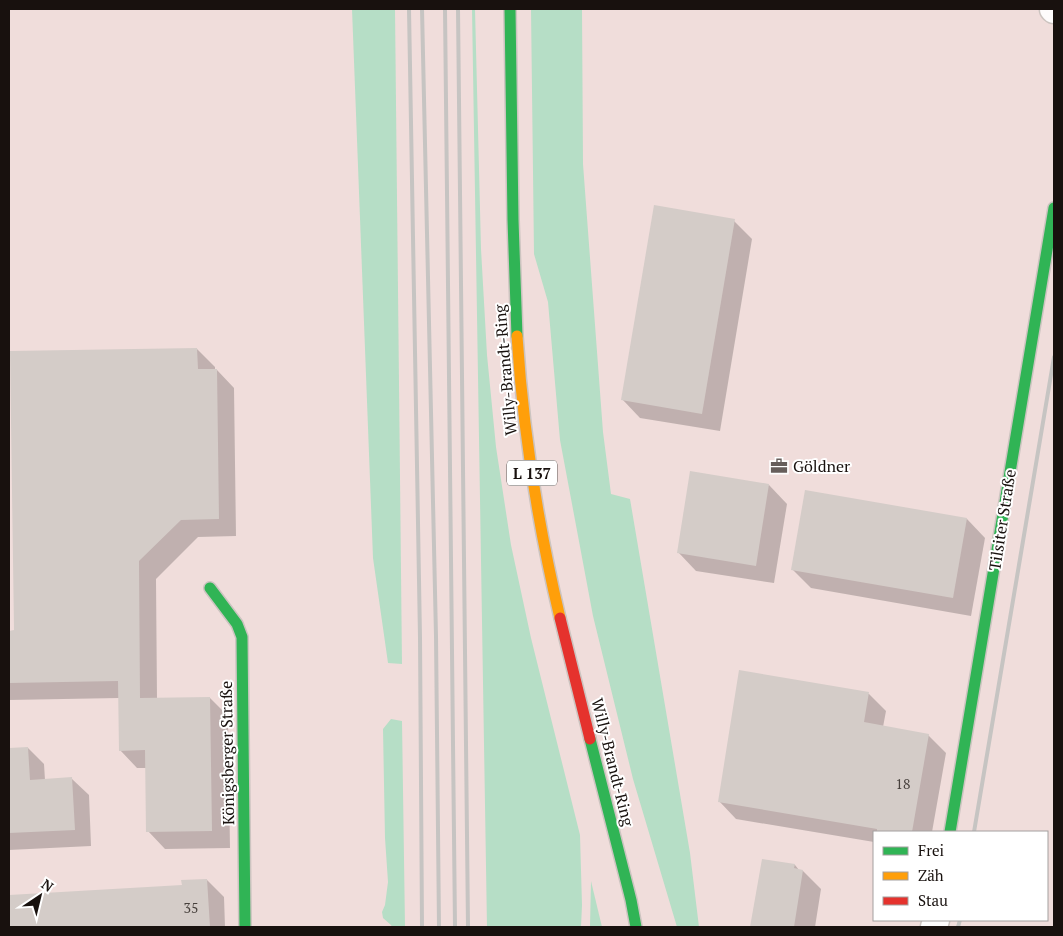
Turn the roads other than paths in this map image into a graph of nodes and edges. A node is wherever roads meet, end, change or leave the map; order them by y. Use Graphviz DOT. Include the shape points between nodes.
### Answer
graph roads {
  1 [pos="510,9"];
  2 [pos="1054,208"];
  3 [pos="210,588"];
  4 [pos="950,831"];
  5 [pos="245,927"];
  6 [pos="636,927"];
  1 -- 6 [label="street, Willy-Brandt-Ring / L 137" via="512,233 518,350 527,439 561,626"];
  2 -- 4 [label="street, Tilsiter Straße"];
  3 -- 5 [label="street, Königsberger Straße" via="237,624 242,637"];
}
